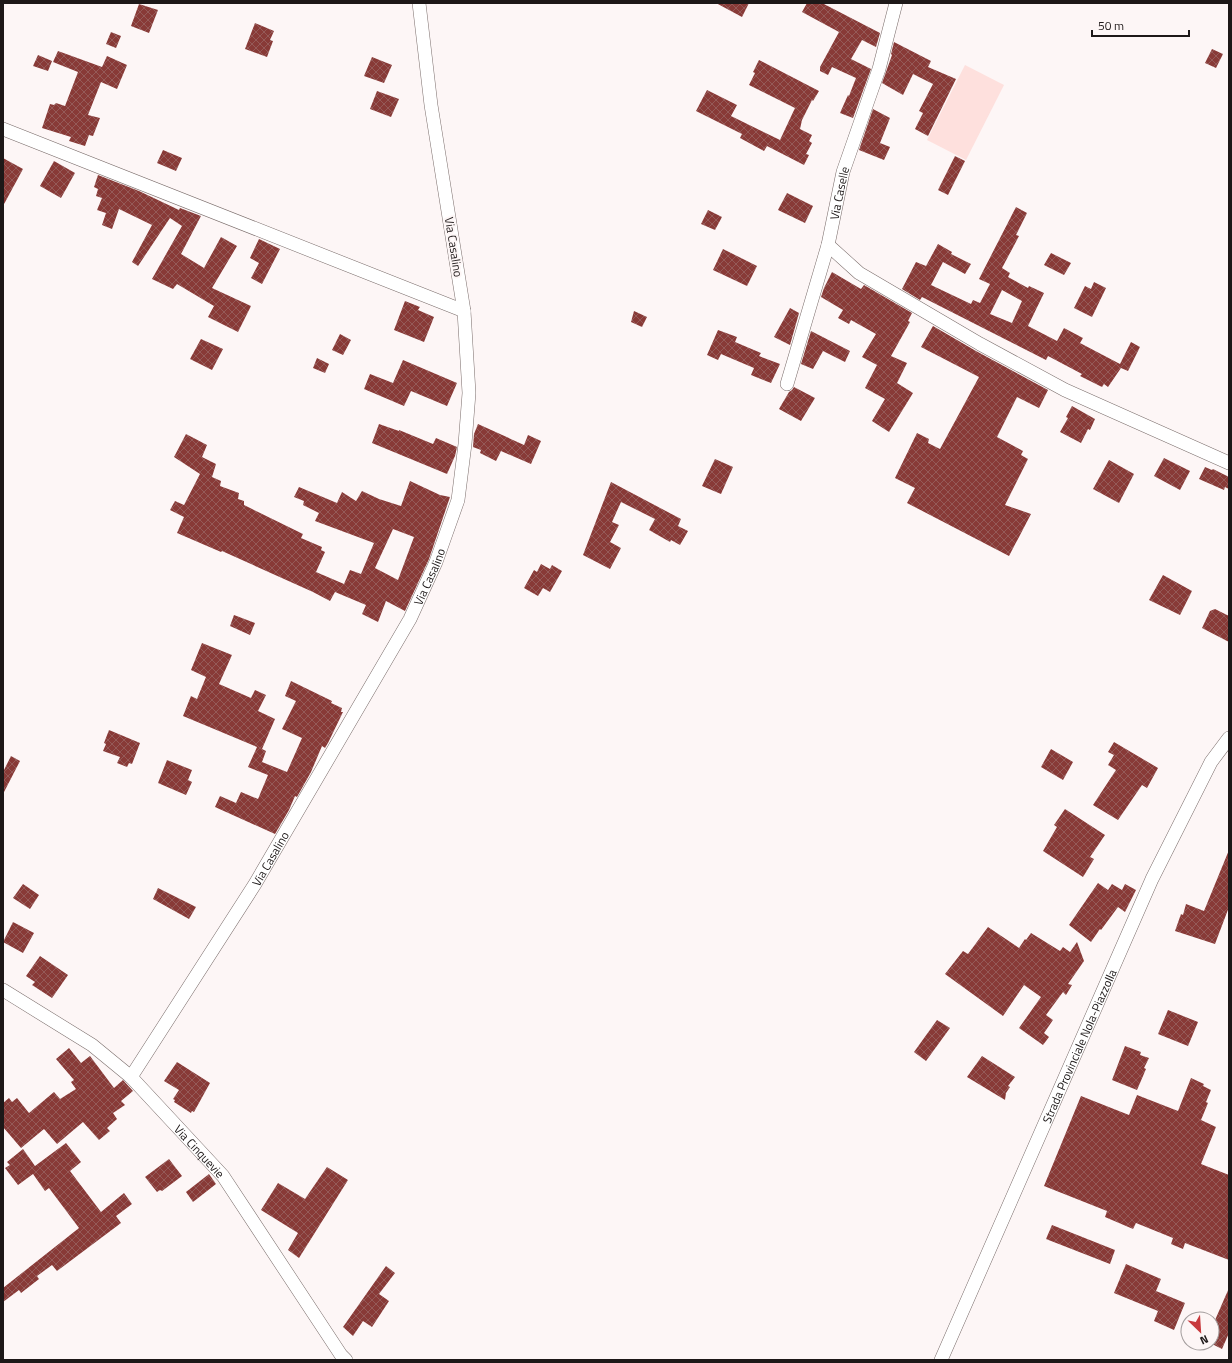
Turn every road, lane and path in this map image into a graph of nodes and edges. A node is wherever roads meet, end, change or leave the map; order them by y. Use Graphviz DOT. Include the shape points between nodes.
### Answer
graph roads {
  1 [pos="420,3"];
  2 [pos="896,3"];
  3 [pos="3,129"];
  4 [pos="828,245"];
  5 [pos="464,310"];
  6 [pos="787,384"];
  7 [pos="1229,463"];
  8 [pos="1229,738"];
  9 [pos="3,990"];
  10 [pos="131,1077"];
  11 [pos="346,1360"];
  12 [pos="941,1360"];
  1 -- 5 [label="street, Via Casalino" via="431,105"];
  2 -- 4 [label="street, Via Caselle" via="879,69 843,172"];
  3 -- 5 [label="street"];
  4 -- 6 [label="street, Via Caselle"];
  4 -- 7 [label="street" via="859,273 1059,387"];
  5 -- 10 [label="street, Via Casalino" via="469,393 465,444 458,500 436,562 410,620 255,884"];
  8 -- 12 [label="street, Strada Provinciale Nola-Piazzolla" via="1211,762 1152,879"];
  9 -- 10 [label="street, Via Cinquevie" via="92,1045"];
  10 -- 11 [label="street, Via Cinquevie" via="223,1176"];
}
